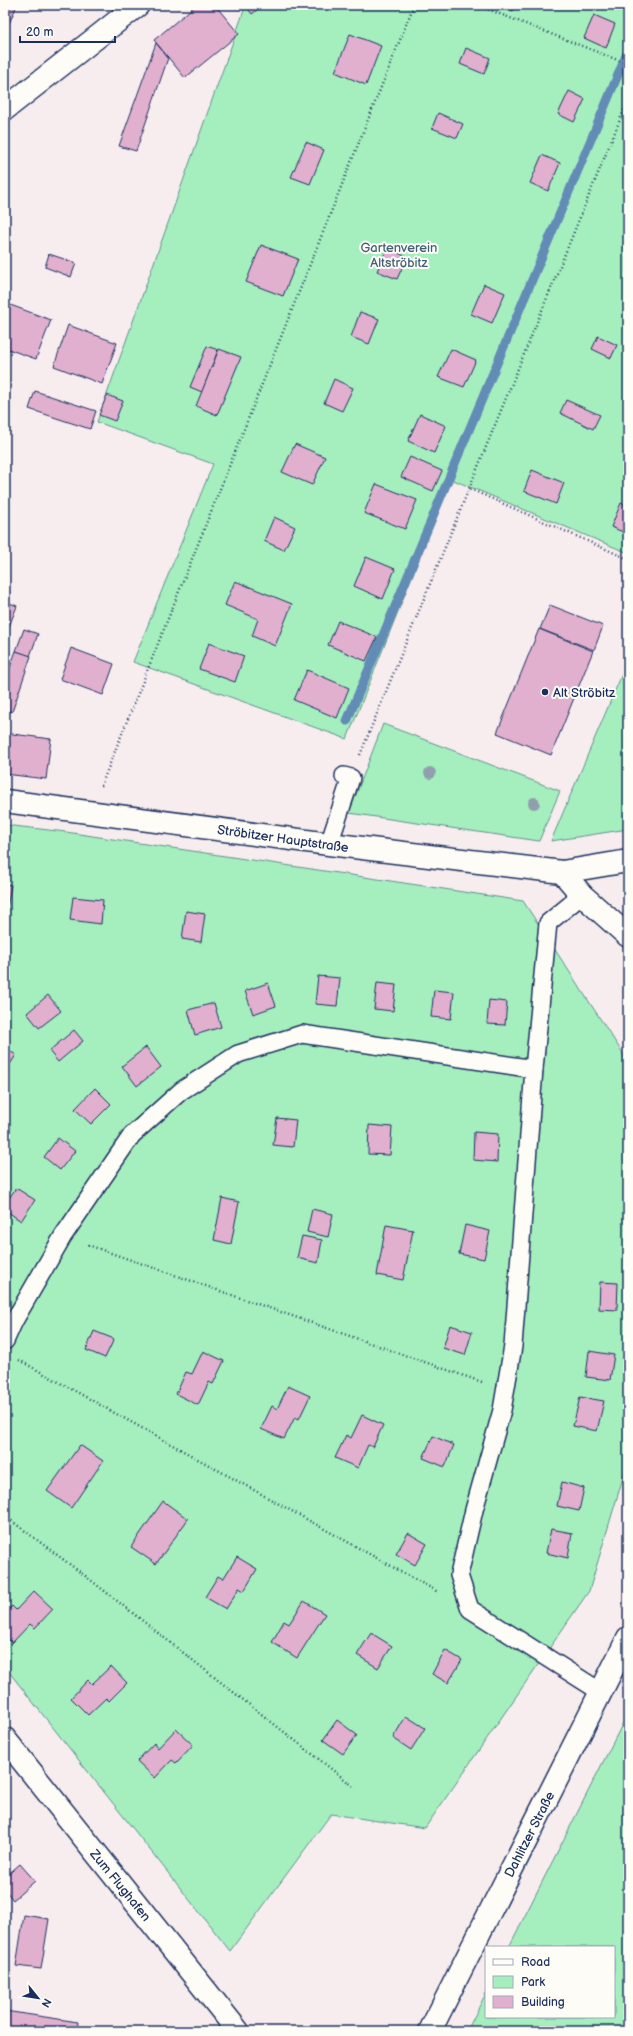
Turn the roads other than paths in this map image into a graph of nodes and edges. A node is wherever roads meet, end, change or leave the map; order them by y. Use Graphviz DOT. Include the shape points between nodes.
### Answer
graph roads {
  1 [pos="138,5"];
  2 [pos="5,109"];
  3 [pos="347,777"];
  4 [pos="5,801"];
  5 [pos="329,844"];
  6 [pos="628,861"];
  7 [pos="562,872"];
  8 [pos="582,895"];
  9 [pos="628,936"];
  10 [pos="534,1070"];
  11 [pos="8,1348"];
  12 [pos="628,1638"];
  13 [pos="601,1692"];
  14 [pos="5,1739"];
  15 [pos="238,2031"];
  16 [pos="430,2031"];
  1 -- 2 [label="street"];
  3 -- 5 [label="lane"];
  4 -- 5 [label="street, Ströbitzer Hauptstraße"];
  5 -- 7 [label="street, Ströbitzer Hauptstraße"];
  6 -- 7 [label="street, Ströbitzer Hauptstraße"];
  7 -- 8 [label="street"];
  8 -- 9 [label="street"];
  8 -- 10 [label="lane" via="548,923"];
  10 -- 11 [label="lane" via="302,1034 238,1054 182,1091 132,1135 63,1236 14,1321"];
  10 -- 13 [label="lane" via="513,1346 502,1410 459,1575 470,1609"];
  12 -- 13 [label="street, Dahlitzer Straße"];
  13 -- 16 [label="street, Dahlitzer Straße"];
  14 -- 15 [label="street, Zum Flughafen"];
}
